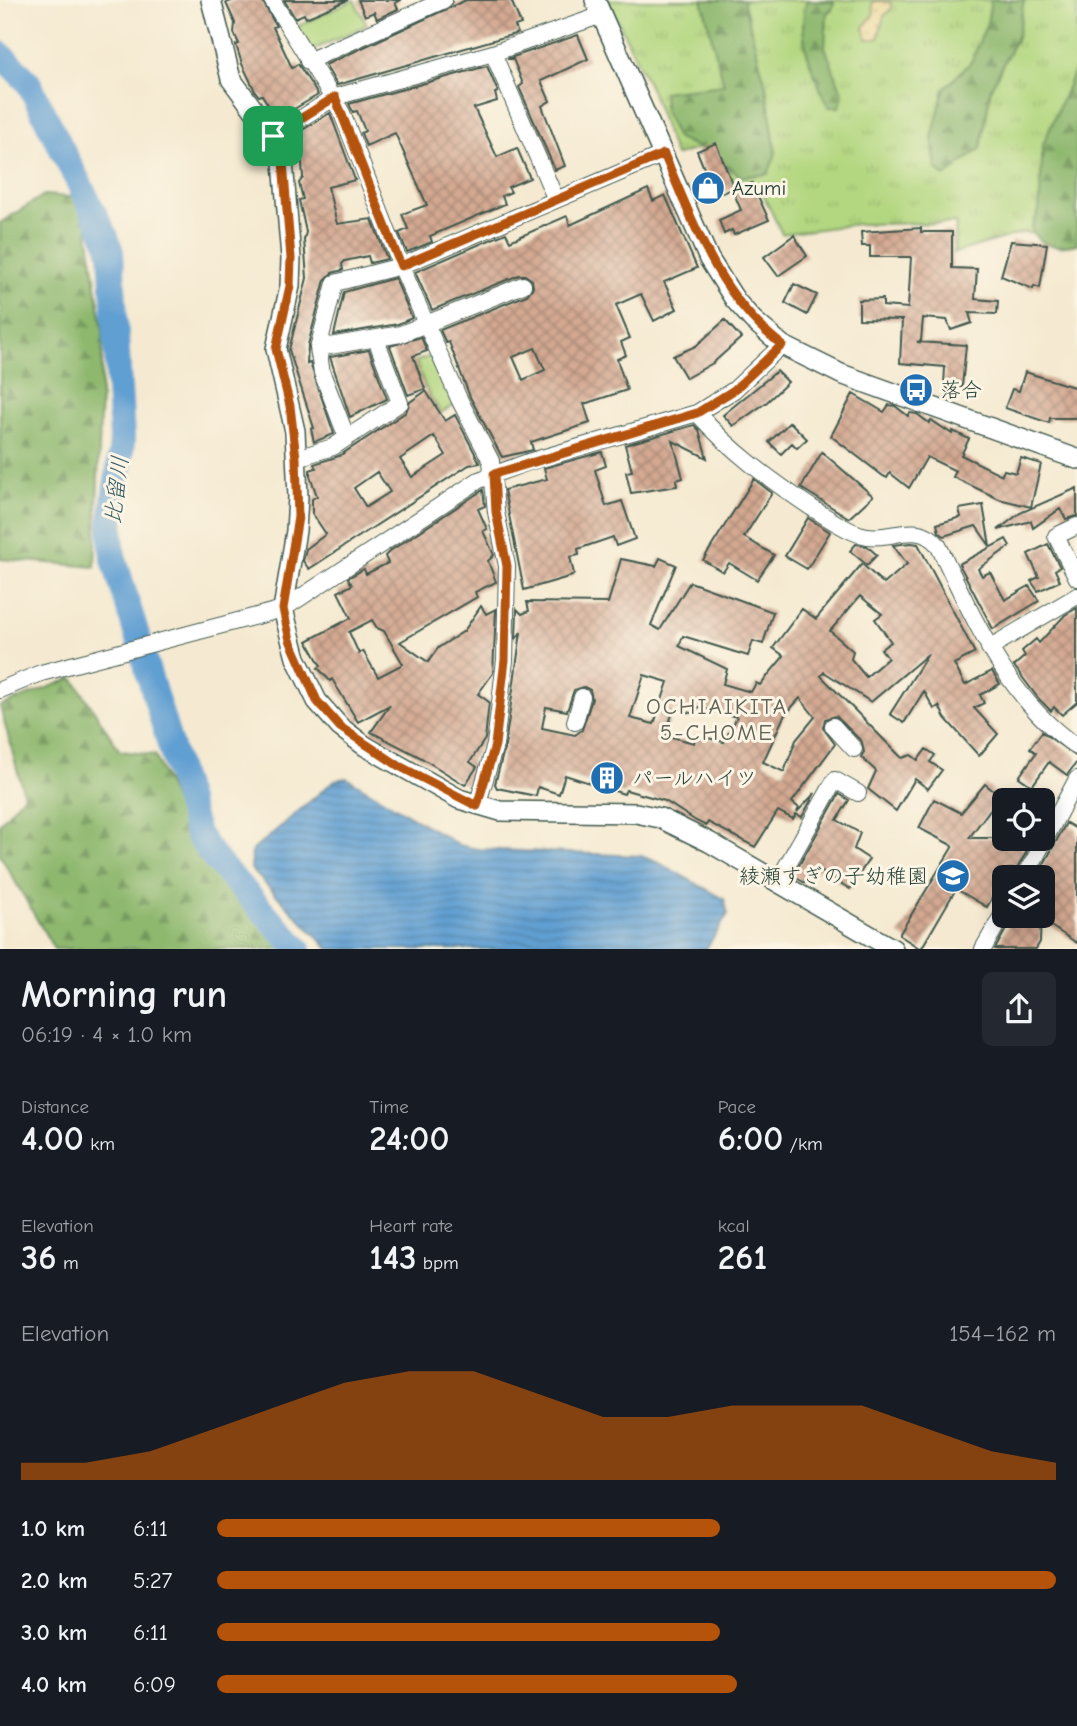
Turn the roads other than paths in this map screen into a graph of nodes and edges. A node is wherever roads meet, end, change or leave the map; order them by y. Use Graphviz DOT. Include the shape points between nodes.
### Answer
graph roads {
  1 [pos="211,0"];
  2 [pos="272,0"];
  3 [pos="444,0"];
  4 [pos="598,8"];
  5 [pos="493,53"];
  6 [pos="308,61"];
  7 [pos="335,97"];
  8 [pos="273,136"];
  9 [pos="664,154"];
  10 [pos="556,200"];
  11 [pos="401,266"];
  12 [pos="523,285"];
  13 [pos="428,325"];
  14 [pos="376,339"];
  15 [pos="782,345"];
  16 [pos="318,348"];
  17 [pos="697,413"];
  18 [pos="347,438"];
  19 [pos="296,458"];
  20 [pos="1077,459"];
  21 [pos="494,474"];
  22 [pos="1077,526"];
  23 [pos="1077,578"];
  24 [pos="1077,596"];
  25 [pos="283,609"];
  26 [pos="989,648"];
  27 [pos="0,690"];
  28 [pos="582,697"];
  29 [pos="575,722"];
  30 [pos="833,726"];
  31 [pos="1077,747"];
  32 [pos="854,748"];
  33 [pos="1077,779"];
  34 [pos="858,793"];
  35 [pos="477,806"];
  36 [pos="1031,865"];
  37 [pos="777,883"];
  38 [pos="995,928"];
  39 [pos="871,944"];
  40 [pos="893,949"];
  41 [pos="983,949"];
  1 -- 8 [label="street" via="235,86"];
  2 -- 6 [label="street"];
  3 -- 6 [label="street"];
  4 -- 5 [label="street"];
  4 -- 9 [label="street"];
  5 -- 7 [label="street"];
  5 -- 10 [label="street"];
  6 -- 7 [label="street"];
  7 -- 8 [label="street"];
  7 -- 11 [label="street"];
  8 -- 19 [label="street" via="283,162 291,258 290,286 276,349"];
  9 -- 10 [label="street"];
  9 -- 15 [label="street" via="709,259 735,300"];
  10 -- 11 [label="street"];
  11 -- 13 [label="street"];
  11 -- 16 [label="street" via="335,283"];
  12 -- 13 [label="street"];
  13 -- 14 [label="street"];
  13 -- 21 [label="street"];
  14 -- 16 [label="street"];
  14 -- 18 [label="street" via="400,403"];
  15 -- 17 [label="street" via="734,390"];
  15 -- 20 [label="street" via="841,374"];
  16 -- 18 [label="street"];
  17 -- 21 [label="street"];
  17 -- 26 [label="street" via="724,444 757,471 846,528 876,538 912,530 931,536"];
  18 -- 19 [label="street"];
  19 -- 25 [label="street" via="298,517"];
  21 -- 25 [label="street"];
  21 -- 35 [label="street" via="507,566 505,660 496,735"];
  22 -- 23 [label="street" via="1056,536"];
  24 -- 26 [label="street"];
  25 -- 27 [label="street" via="41,673"];
  25 -- 35 [label="street" via="296,658 326,714 365,746"];
  26 -- 31 [label="street" via="998,667 1037,716"];
  28 -- 29 [label="street"];
  30 -- 32 [label="street"];
  33 -- 36 [label="street"];
  34 -- 37 [label="street" via="835,780"];
  35 -- 37 [label="street" via="660,818"];
  37 -- 39 [label="street"];
  38 -- 41 [label="street"];
  39 -- 40 [label="street"];
}
